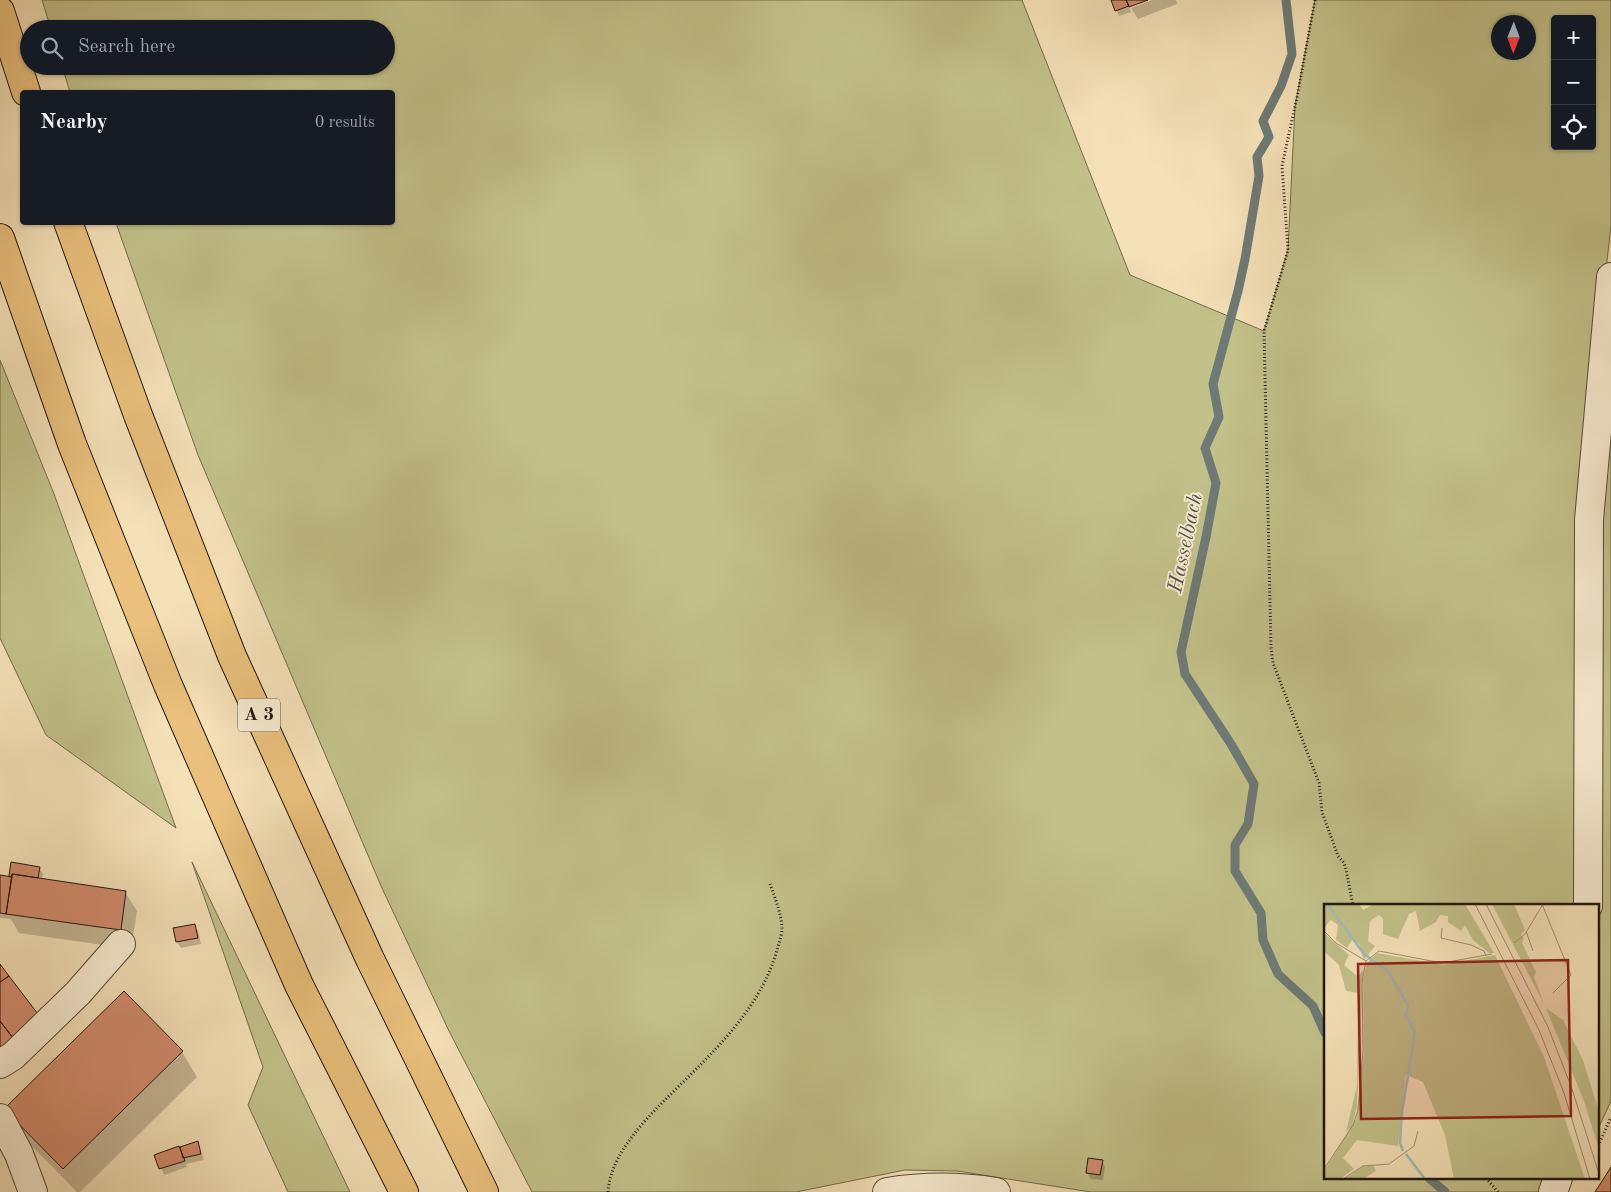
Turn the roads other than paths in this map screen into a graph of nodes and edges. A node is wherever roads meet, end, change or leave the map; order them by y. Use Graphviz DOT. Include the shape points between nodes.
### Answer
graph roads {
  1 [pos="0,11"];
  2 [pos="20,73"];
  3 [pos="21,75"];
  4 [pos="25,90"];
  5 [pos="69,225"];
  6 [pos="0,238"];
  7 [pos="1611,277"];
  8 [pos="1588,904"];
  9 [pos="121,944"];
  10 [pos="0,1064"];
  11 [pos="0,1118"];
  12 [pos="1557,1180"];
  13 [pos="33,1192"];
  14 [pos="404,1192"];
  15 [pos="484,1192"];
  16 [pos="887,1192"];
  17 [pos="996,1192"];
  18 [pos="1553,1192"];
  1 -- 2 [label="highway"];
  3 -- 4 [label="highway"];
  5 -- 15 [label="highway, A 3" via="138,415 232,656 370,958"];
  6 -- 14 [label="highway" via="72,444 168,685 299,985"];
  7 -- 8 [label="street" via="1589,520"];
  9 -- 10 [label="street" via="78,993 13,1056"];
  11 -- 13 [label="street" via="19,1154"];
  12 -- 18 [label="street"];
  16 -- 17 [label="street" via="935,1187"];
}
